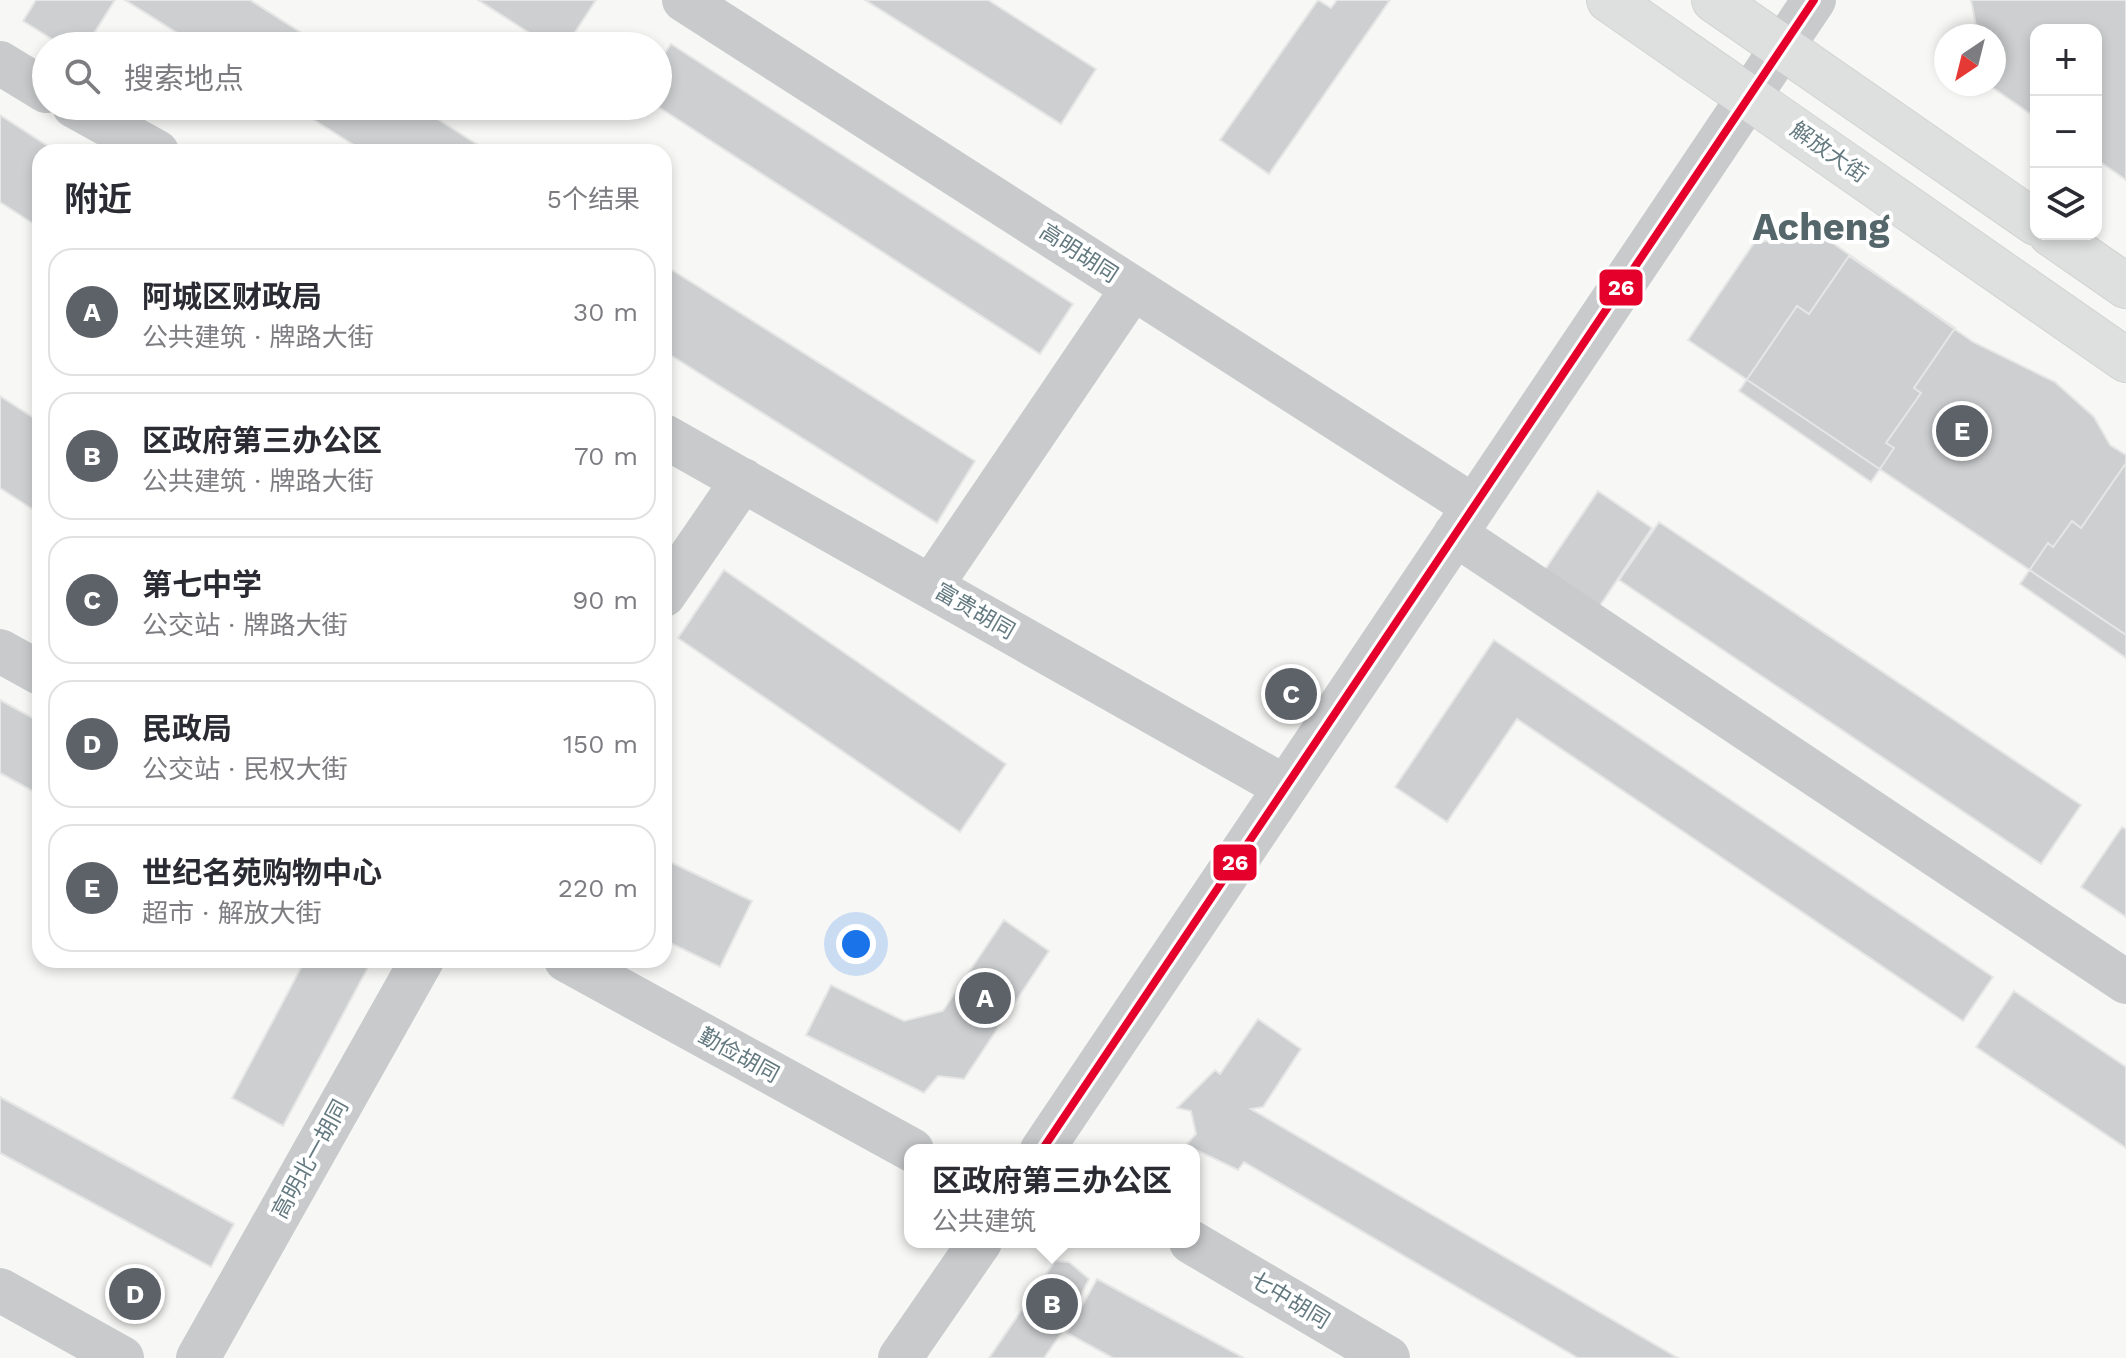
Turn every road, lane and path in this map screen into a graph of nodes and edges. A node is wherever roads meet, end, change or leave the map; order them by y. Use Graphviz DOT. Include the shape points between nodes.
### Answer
graph roads {
  1 [pos="684,0"];
  2 [pos="1609,0"];
  3 [pos="1714,0"];
  4 [pos="1814,0"];
  5 [pos="1783,46"];
  6 [pos="0,63"];
  7 [pos="32,82"];
  8 [pos="1748,96"];
  9 [pos="99,120"];
  10 [pos="143,144"];
  11 [pos="2030,219"];
  12 [pos="2060,240"];
  13 [pos="2126,286"];
  14 [pos="1133,288"];
  15 [pos="2126,360"];
  16 [pos="672,440"];
  17 [pos="743,480"];
  18 [pos="1464,520"];
  19 [pos="672,583"];
  20 [pos="931,586"];
  21 [pos="0,651"];
  22 [pos="32,669"];
  23 [pos="1285,787"];
  24 [pos="417,968"];
  25 [pos="581,968"];
  26 [pos="2126,982"];
  27 [pos="1046,1144"];
  28 [pos="904,1146"];
  29 [pos="1200,1247"];
  30 [pos="976,1248"];
  31 [pos="0,1290"];
  32 [pos="122,1358"];
  33 [pos="198,1358"];
  34 [pos="900,1358"];
  35 [pos="1388,1358"];
  1 -- 14 [label="street, 高明胡同"];
  2 -- 8 [label="main road, 解放大街"];
  3 -- 5 [label="main road"];
  4 -- 5 [label="street"];
  5 -- 8 [label="street"];
  5 -- 11 [label="main road"];
  6 -- 7 [label="street"];
  8 -- 15 [label="main road, 解放大街"];
  8 -- 18 [label="street"];
  9 -- 10 [label="street"];
  12 -- 13 [label="main road"];
  14 -- 18 [label="street, 高明胡同"];
  14 -- 20 [label="street"];
  16 -- 17 [label="street, 富贵胡同"];
  17 -- 19 [label="street"];
  17 -- 20 [label="street, 富贵胡同"];
  18 -- 23 [label="street"];
  18 -- 26 [label="street, 高明胡同"];
  20 -- 23 [label="street, 富贵胡同"];
  21 -- 22 [label="street"];
  23 -- 27 [label="street"];
  24 -- 33 [label="street, 高明北一胡同"];
  25 -- 28 [label="street, 勤俭胡同"];
  29 -- 35 [label="street, 七中胡同"];
  30 -- 34 [label="street"];
  31 -- 32 [label="street"];
}
